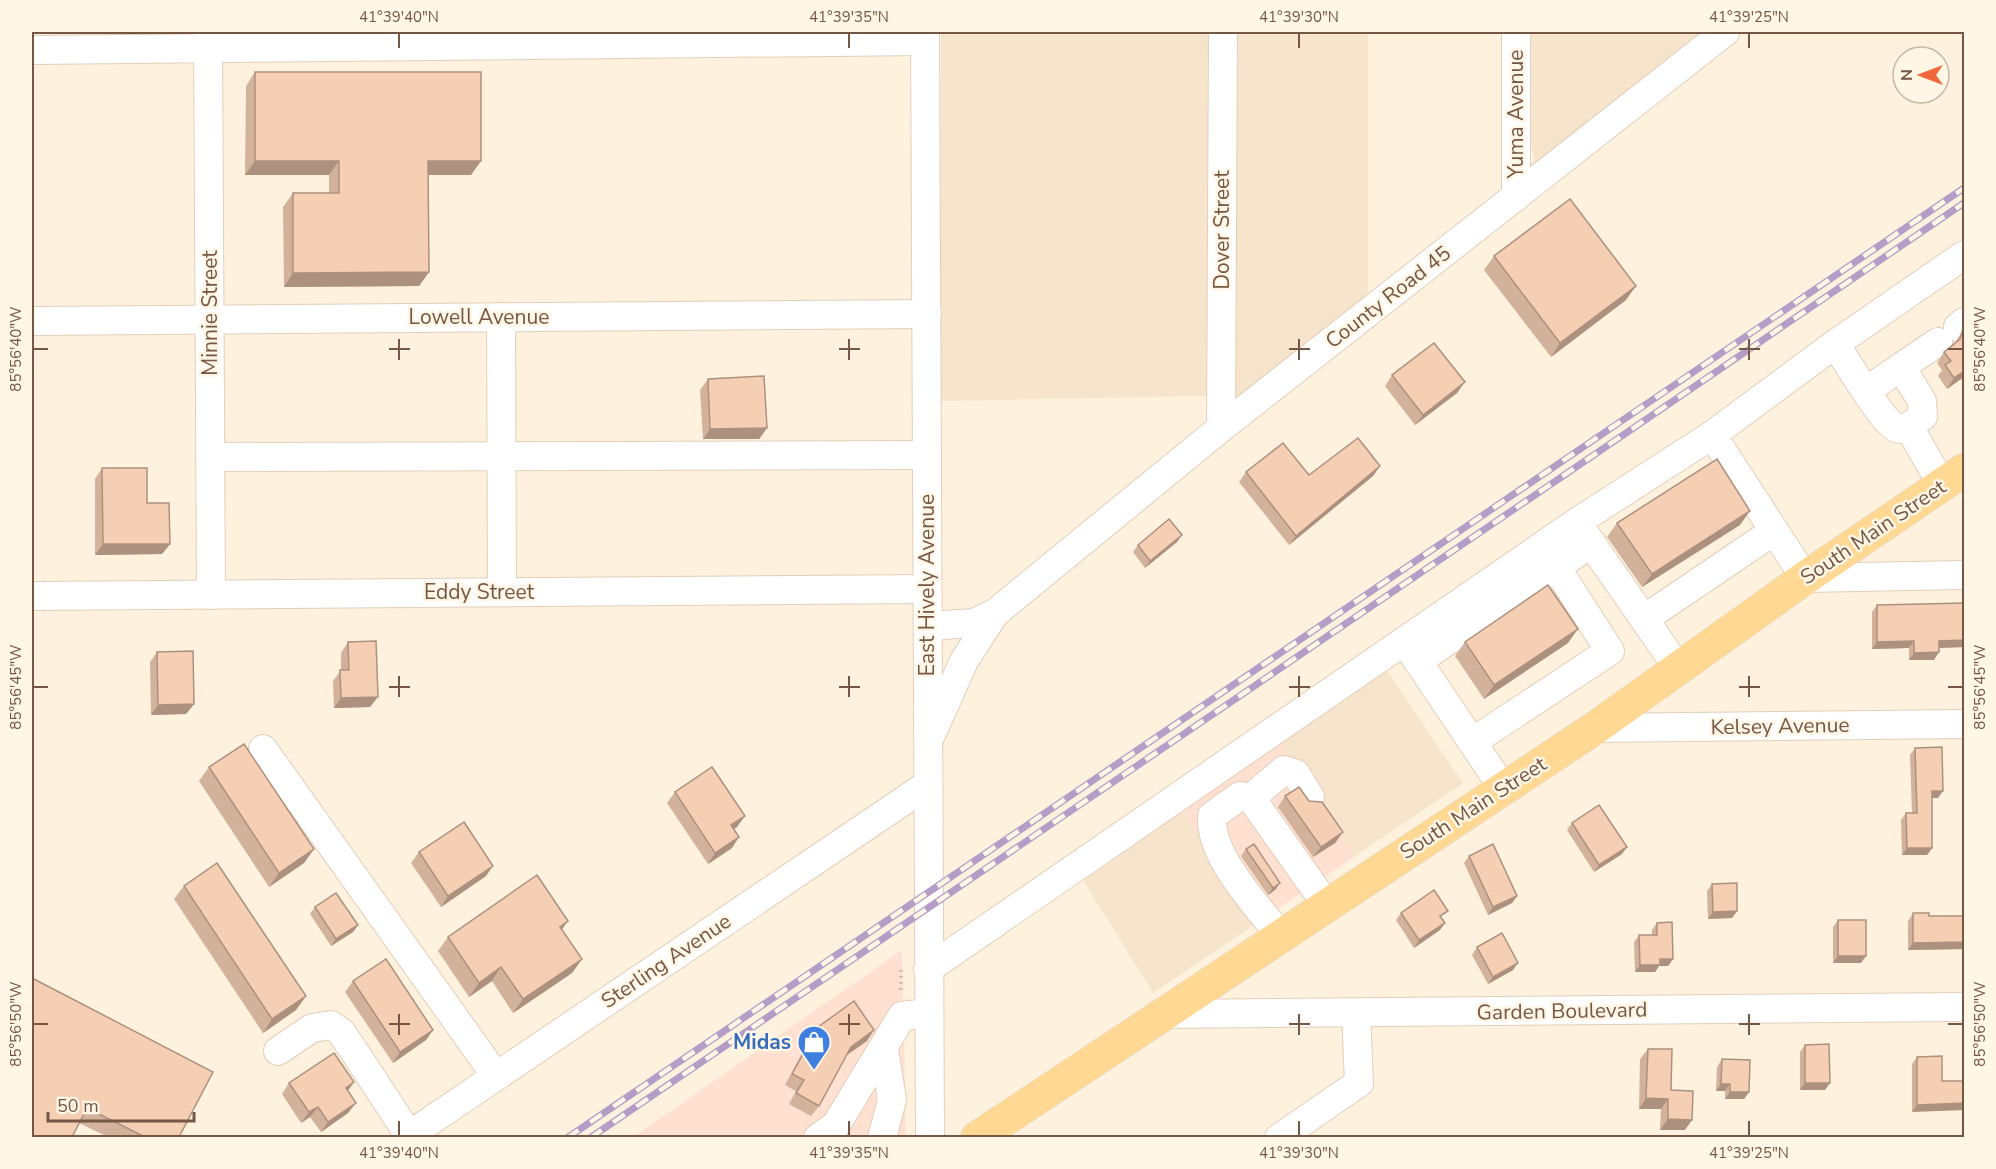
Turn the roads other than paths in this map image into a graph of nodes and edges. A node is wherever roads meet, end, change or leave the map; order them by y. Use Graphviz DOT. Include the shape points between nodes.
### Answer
graph roads {
  1 [pos="1223,32"];
  2 [pos="1516,32"];
  3 [pos="1725,32"];
  4 [pos="925,36"];
  5 [pos="499,38"];
  6 [pos="208,39"];
  7 [pos="32,50"];
  8 [pos="1516,197"];
  9 [pos="1965,255"];
  10 [pos="927,314"];
  11 [pos="501,317"];
  12 [pos="210,320"];
  13 [pos="32,321"];
  14 [pos="1954,331"];
  15 [pos="1835,344"];
  16 [pos="1902,367"];
  17 [pos="1866,391"];
  18 [pos="1909,427"];
  19 [pos="1221,428"];
  20 [pos="1712,435"];
  21 [pos="927,455"];
  22 [pos="501,456"];
  23 [pos="210,458"];
  24 [pos="1953,477"];
  25 [pos="1774,531"];
  26 [pos="1584,533"];
  27 [pos="1556,567"];
  28 [pos="1965,576"];
  29 [pos="1805,578"];
  30 [pos="927,589"];
  31 [pos="502,592"];
  32 [pos="211,594"];
  33 [pos="32,596"];
  34 [pos="994,613"];
  35 [pos="1644,619"];
  36 [pos="928,626"];
  37 [pos="1411,651"];
  38 [pos="1678,668"];
  39 [pos="1965,724"];
  40 [pos="1595,728"];
  41 [pos="1473,742"];
  42 [pos="927,745"];
  43 [pos="263,749"];
  44 [pos="927,784"];
  45 [pos="1503,788"];
  46 [pos="1310,797"];
  47 [pos="1251,798"];
  48 [pos="1326,904"];
  49 [pos="1280,935"];
  50 [pos="928,969"];
  51 [pos="1965,1008"];
  52 [pos="928,1013"];
  53 [pos="1356,1013"];
  54 [pos="1159,1014"];
  55 [pos="884,1049"];
  56 [pos="278,1051"];
  57 [pos="496,1076"];
  58 [pos="407,1136"];
  59 [pos="818,1137"];
  60 [pos="882,1137"];
  61 [pos="930,1137"];
  62 [pos="977,1137"];
  63 [pos="1279,1137"];
  1 -- 19 [label="street, Dover Street"];
  2 -- 8 [label="street, Yuma Avenue"];
  3 -- 8 [label="street, County Road 45"];
  4 -- 5 [label="street"];
  4 -- 10 [label="street, East Hively Avenue"];
  5 -- 6 [label="street"];
  6 -- 7 [label="street"];
  6 -- 12 [label="street, Minnie Street"];
  8 -- 19 [label="street, County Road 45"];
  9 -- 15 [label="street"];
  10 -- 11 [label="street, Lowell Avenue"];
  10 -- 21 [label="street, East Hively Avenue"];
  11 -- 12 [label="street, Lowell Avenue"];
  11 -- 22 [label="street"];
  12 -- 13 [label="street, Lowell Avenue"];
  12 -- 23 [label="street, Minnie Street"];
  14 -- 16 [label="street"];
  15 -- 17 [label="street"];
  15 -- 20 [label="street"];
  16 -- 17 [label="street"];
  16 -- 18 [label="street" via="1924,410 1923,416"];
  17 -- 18 [label="street" via="1890,426"];
  18 -- 24 [label="street"];
  19 -- 34 [label="street, County Road 45"];
  20 -- 25 [label="street"];
  20 -- 26 [label="street"];
  21 -- 22 [label="street"];
  21 -- 30 [label="street, East Hively Avenue"];
  22 -- 23 [label="street"];
  22 -- 31 [label="street"];
  23 -- 32 [label="street, Minnie Street"];
  24 -- 29 [label="main road, South Main Street"];
  25 -- 29 [label="street"];
  25 -- 35 [label="street"];
  26 -- 27 [label="street"];
  26 -- 35 [label="street"];
  26 -- 37 [label="street"];
  27 -- 37 [label="street"];
  27 -- 41 [label="street" via="1610,651"];
  28 -- 29 [label="street"];
  29 -- 38 [label="main road, South Main Street"];
  30 -- 31 [label="street, Eddy Street"];
  30 -- 36 [label="street, East Hively Avenue"];
  31 -- 32 [label="street, Eddy Street"];
  32 -- 33 [label="street, Eddy Street"];
  34 -- 36 [label="street, County Road 45" via="974,623"];
  34 -- 42 [label="street" via="964,661"];
  35 -- 38 [label="street"];
  36 -- 42 [label="street, East Hively Avenue"];
  37 -- 41 [label="street"];
  37 -- 50 [label="street"];
  38 -- 40 [label="main road, South Main Street"];
  39 -- 40 [label="street, Kelsey Avenue"];
  40 -- 45 [label="main road, South Main Street"];
  41 -- 45 [label="street"];
  42 -- 44 [label="street, East Hively Avenue"];
  43 -- 57 [label="street"];
  44 -- 50 [label="street, East Hively Avenue"];
  44 -- 57 [label="street, Sterling Avenue"];
  45 -- 48 [label="main road, South Main Street"];
  46 -- 47 [label="street" via="1296,774 1284,770"];
  47 -- 48 [label="street"];
  47 -- 49 [label="street" via="1240,796 1220,808 1212,816 1211,831 1249,896"];
  48 -- 49 [label="main road, South Main Street"];
  49 -- 54 [label="main road, South Main Street"];
  50 -- 52 [label="street, East Hively Avenue"];
  51 -- 53 [label="street, Garden Boulevard"];
  52 -- 55 [label="street" via="902,1016"];
  52 -- 61 [label="street, East Hively Avenue"];
  53 -- 54 [label="street, Garden Boulevard"];
  53 -- 63 [label="street" via="1359,1083"];
  54 -- 62 [label="main road, South Main Street"];
  55 -- 59 [label="street" via="836,1125"];
  55 -- 60 [label="street" via="892,1100"];
  56 -- 58 [label="street" via="312,1028 331,1025 341,1032"];
  57 -- 58 [label="street, Sterling Avenue"];
}
